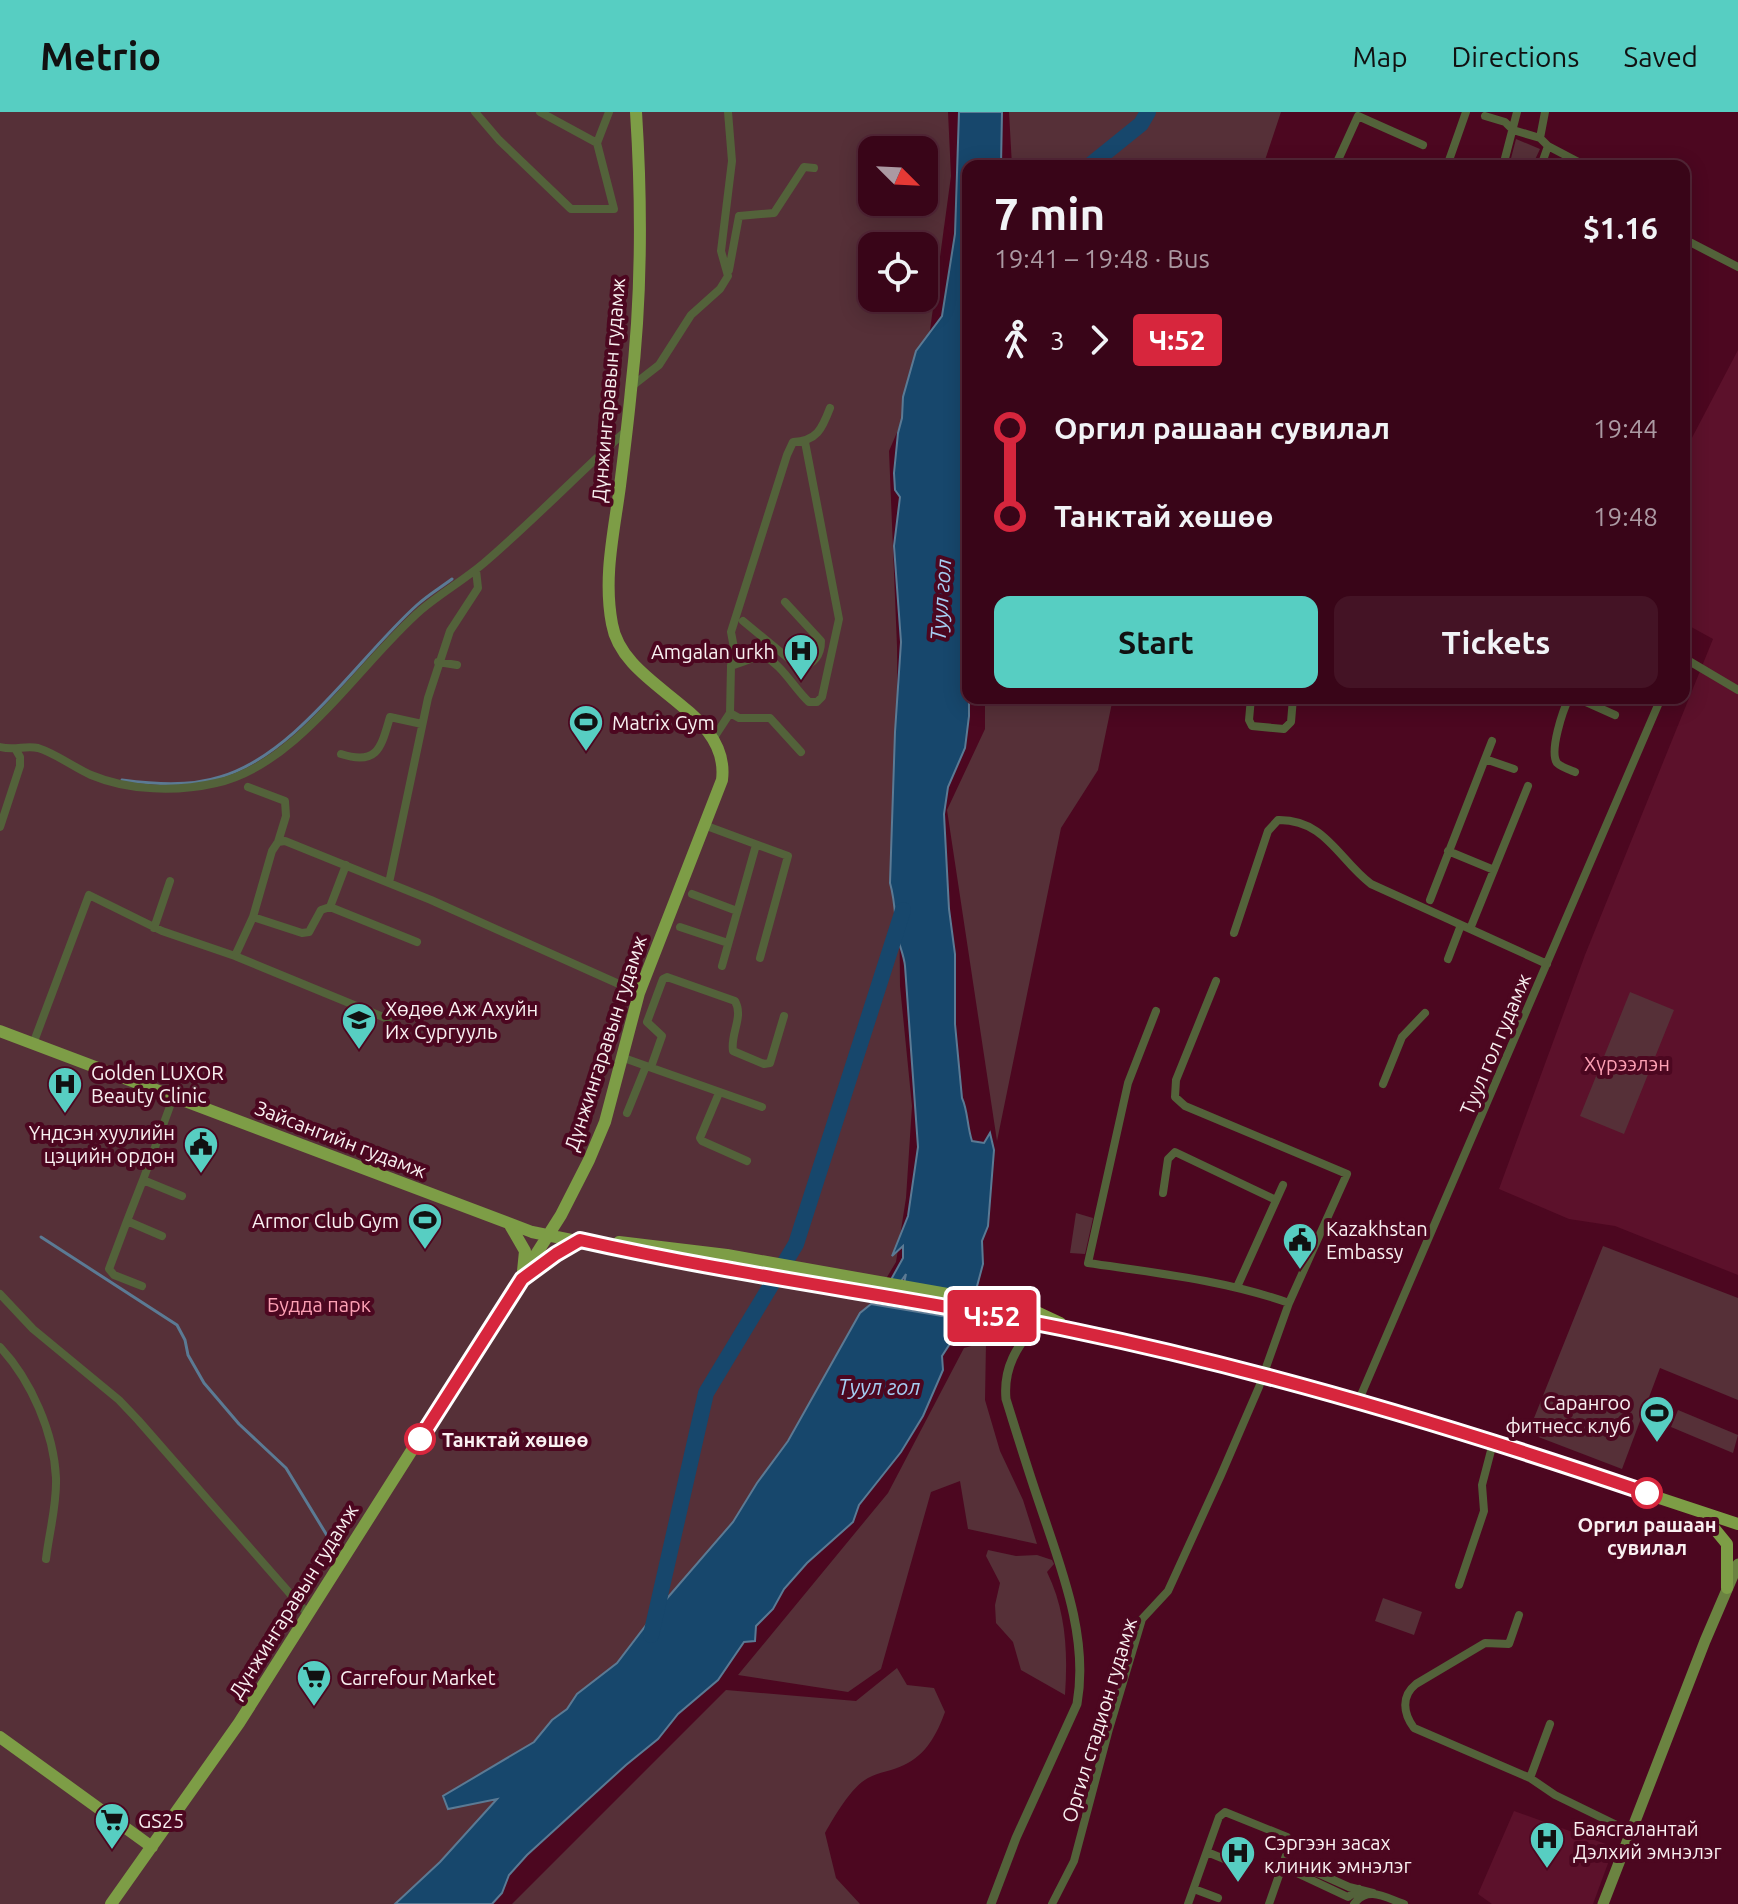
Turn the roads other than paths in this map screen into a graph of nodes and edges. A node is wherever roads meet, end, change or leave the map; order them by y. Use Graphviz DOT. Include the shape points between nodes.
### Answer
graph roads {
  1 [pos="475,112"];
  2 [pos="540,112"];
  3 [pos="609,112"];
  4 [pos="636,112"];
  5 [pos="728,112"];
  6 [pos="1466,112"];
  7 [pos="1517,112"];
  8 [pos="1545,112"];
  9 [pos="1485,116"];
  10 [pos="1513,130"];
  11 [pos="1540,138"];
  12 [pos="597,143"];
  13 [pos="1423,145"];
  14 [pos="1548,146"];
  15 [pos="1338,160"];
  16 [pos="1449,160"];
  17 [pos="1505,160"];
  18 [pos="1543,160"];
  19 [pos="1575,160"];
  20 [pos="814,168"];
  21 [pos="1690,242"];
  22 [pos="1738,267"];
  23 [pos="728,276"];
  24 [pos="632,386"];
  25 [pos="830,408"];
  26 [pos="626,430"];
  27 [pos="805,442"];
  28 [pos="476,570"];
  29 [pos="785,602"];
  30 [pos="743,621"];
  31 [pos="438,662"];
  32 [pos="1690,662"];
  33 [pos="457,665"];
  34 [pos="731,666"];
  35 [pos="1738,690"];
  36 [pos="1250,704"];
  37 [pos="1292,704"];
  38 [pos="1567,704"];
  39 [pos="1590,704"];
  40 [pos="1658,704"];
  41 [pos="730,713"];
  42 [pos="1615,715"];
  43 [pos="422,724"];
  44 [pos="713,739"];
  45 [pos="1492,741"];
  46 [pos="0,747"];
  47 [pos="16,750"];
  48 [pos="801,752"];
  49 [pos="341,754"];
  50 [pos="1485,759"];
  51 [pos="1514,769"];
  52 [pos="1575,772"];
  53 [pos="1528,786"];
  54 [pos="248,787"];
  55 [pos="704,825"];
  56 [pos="0,827"];
  57 [pos="278,842"];
  58 [pos="756,845"];
  59 [pos="1448,851"];
  60 [pos="346,865"];
  61 [pos="1494,870"];
  62 [pos="170,881"];
  63 [pos="389,883"];
  64 [pos="692,894"];
  65 [pos="1430,900"];
  66 [pos="330,907"];
  67 [pos="737,911"];
  68 [pos="253,917"];
  69 [pos="680,927"];
  70 [pos="1466,927"];
  71 [pos="154,928"];
  72 [pos="1234,933"];
  73 [pos="417,942"];
  74 [pos="728,943"];
  75 [pos="235,956"];
  76 [pos="760,958"];
  77 [pos="1448,959"];
  78 [pos="1547,964"];
  79 [pos="722,966"];
  80 [pos="1216,981"];
  81 [pos="639,993"];
  82 [pos="1156,1011"];
  83 [pos="1425,1013"];
  84 [pos="784,1016"];
  85 [pos="388,1019"];
  86 [pos="0,1031"];
  87 [pos="33,1044"];
  88 [pos="621,1057"];
  89 [pos="649,1066"];
  90 [pos="1383,1084"];
  91 [pos="719,1093"];
  92 [pos="173,1098"];
  93 [pos="762,1107"];
  94 [pos="627,1113"];
  95 [pos="747,1161"];
  96 [pos="143,1180"];
  97 [pos="1283,1185"];
  98 [pos="1163,1193"];
  99 [pos="182,1196"];
  100 [pos="1276,1200"];
  101 [pos="127,1221"];
  102 [pos="510,1225"];
  103 [pos="550,1234"];
  104 [pos="162,1236"];
  105 [pos="580,1240"];
  106 [pos="522,1279"];
  107 [pos="142,1286"];
  108 [pos="1237,1287"];
  109 [pos="0,1294"];
  110 [pos="1289,1303"];
  111 [pos="1003,1311"];
  112 [pos="1036,1323"];
  113 [pos="1077,1331"];
  114 [pos="0,1347"];
  115 [pos="1264,1374"];
  116 [pos="1358,1402"];
  117 [pos="1493,1443"];
  118 [pos="1699,1512"];
  119 [pos="1738,1524"];
  120 [pos="46,1559"];
  121 [pos="1738,1564"];
  122 [pos="1738,1577"];
  123 [pos="1459,1585"];
  124 [pos="1727,1588"];
  125 [pos="307,1613"];
  126 [pos="1519,1615"];
  127 [pos="1550,1724"];
  128 [pos="0,1737"];
  129 [pos="1530,1778"];
  130 [pos="1629,1831"];
  131 [pos="152,1847"];
  132 [pos="1207,1852"];
  133 [pos="1234,1863"];
  134 [pos="1284,1867"];
  135 [pos="1311,1870"];
  136 [pos="1194,1889"];
  137 [pos="1359,1889"];
  138 [pos="1373,1893"];
  139 [pos="1218,1898"];
  140 [pos="111,1904"];
  141 [pos="991,1904"];
  142 [pos="1052,1904"];
  143 [pos="1188,1904"];
  144 [pos="1269,1904"];
  145 [pos="1354,1904"];
  146 [pos="1404,1904"];
  147 [pos="1603,1904"];
  1 -- 12 [label="street" via="571,209 614,209"];
  2 -- 12 [label="street"];
  3 -- 12 [label="street"];
  4 -- 24 [label="main road, Дүнжингаравын гудамж" via="641,184"];
  5 -- 23 [label="street" via="732,161 721,251"];
  6 -- 16 [label="street"];
  7 -- 10 [label="street"];
  8 -- 11 [label="street"];
  9 -- 10 [label="street"];
  10 -- 11 [label="street"];
  10 -- 17 [label="street"];
  11 -- 14 [label="street"];
  13 -- 15 [label="street" via="1358,116"];
  14 -- 18 [label="street"];
  14 -- 19 [label="street"];
  20 -- 23 [label="street" via="804,167 774,213 739,216"];
  21 -- 22 [label="street"];
  23 -- 24 [label="street" via="691,315 659,365"];
  24 -- 26 [label="main road, Дүнжингаравын гудамж"];
  25 -- 27 [label="street" via="819,431"];
  26 -- 28 [label="street"];
  26 -- 44 [label="main road, Дүнжингаравын гудамж" via="608,567 615,639 635,666"];
  27 -- 34 [label="street" via="791,443 779,476 731,632"];
  27 -- 34 [label="street" via="839,619 822,697 809,702 774,661 762,655"];
  28 -- 31 [label="street" via="477,591 455,620"];
  28 -- 47 [label="street" via="419,611 296,739 248,774 189,787 129,786 89,774 38,748"];
  29 -- 30 [label="street" via="821,641 818,657 809,666 800,668"];
  31 -- 33 [label="street"];
  31 -- 43 [label="street"];
  32 -- 35 [label="street"];
  34 -- 41 [label="street"];
  36 -- 37 [label="street" via="1252,726 1284,729 1291,722"];
  38 -- 52 [label="street" via="1555,759"];
  39 -- 42 [label="street"];
  40 -- 78 [label="street, Туул гол гудамж"];
  41 -- 44 [label="street"];
  41 -- 48 [label="street" via="770,718"];
  43 -- 49 [label="street" via="390,717 373,755 359,760"];
  43 -- 63 [label="street"];
  44 -- 55 [label="main road, Дүнжингаравын гудамж" via="724,770"];
  45 -- 50 [label="street"];
  46 -- 47 [label="street"];
  47 -- 56 [label="street" via="20,766"];
  50 -- 51 [label="street"];
  50 -- 59 [label="street"];
  53 -- 61 [label="street"];
  54 -- 57 [label="street" via="285,801"];
  55 -- 58 [label="street"];
  55 -- 81 [label="main road, Дүнжингаравын гудамж"];
  57 -- 60 [label="street"];
  57 -- 68 [label="street"];
  58 -- 67 [label="street"];
  58 -- 76 [label="street" via="788,856"];
  59 -- 61 [label="street"];
  59 -- 65 [label="street"];
  60 -- 63 [label="street"];
  60 -- 66 [label="street"];
  61 -- 70 [label="street"];
  62 -- 71 [label="street"];
  63 -- 81 [label="street"];
  64 -- 67 [label="street"];
  66 -- 68 [label="street" via="321,910 306,933"];
  66 -- 73 [label="street"];
  67 -- 74 [label="street"];
  68 -- 75 [label="street"];
  69 -- 74 [label="street"];
  70 -- 72 [label="street" via="1371,884 1329,838 1284,819 1268,831"];
  70 -- 77 [label="street"];
  70 -- 78 [label="street"];
  71 -- 75 [label="street"];
  71 -- 87 [label="street" via="89,895"];
  74 -- 79 [label="street"];
  75 -- 85 [label="street"];
  78 -- 116 [label="street, Туул гол гудамж"];
  80 -- 110 [label="street, Оргил стадион гудамж" via="1176,1080 1175,1097 1185,1106 1347,1174"];
  81 -- 88 [label="main road, Дүнжингаравын гудамж"];
  82 -- 108 [label="street" via="1128,1083 1088,1263"];
  83 -- 90 [label="street" via="1402,1037"];
  84 -- 89 [label="street" via="774,1057 764,1064 733,1051 735,1001 667,977 647,1022 662,1036"];
  86 -- 87 [label="main road, Зайсангийн гудамж"];
  87 -- 92 [label="main road, Зайсангийн гудамж"];
  88 -- 89 [label="street"];
  88 -- 103 [label="main road, Дүнжингаравын гудамж" via="605,1122"];
  89 -- 91 [label="street"];
  89 -- 94 [label="street"];
  91 -- 93 [label="street"];
  91 -- 95 [label="street" via="700,1138"];
  92 -- 96 [label="street"];
  92 -- 102 [label="main road, Зайсангийн гудамж"];
  96 -- 99 [label="street"];
  96 -- 101 [label="street"];
  97 -- 100 [label="street"];
  98 -- 100 [label="street" via="1168,1159 1175,1152"];
  100 -- 108 [label="street"];
  101 -- 104 [label="street"];
  101 -- 107 [label="street" via="109,1269"];
  102 -- 103 [label="main road, Зайсангийн гудамж"];
  102 -- 106 [label="main road" via="525,1251"];
  103 -- 105 [label="main road, Зайсангийн гудамж"];
  103 -- 106 [label="main road, Дүнжингаравын гудамж"];
  105 -- 106 [label="main road"];
  105 -- 111 [label="main road, Зайсангийн гудамж" via="660,1258 726,1261"];
  106 -- 125 [label="main road, Дүнжингаравын гудамж"];
  108 -- 110 [label="street"];
  109 -- 125 [label="street" via="41,1337 128,1410"];
  110 -- 115 [label="street, Оргил стадион гудамж"];
  111 -- 112 [label="main road, Зайсангийн гудамж"];
  111 -- 113 [label="main road, Зайсангийн гудамж" via="1030,1309"];
  112 -- 113 [label="main road, Зайсангийн гудамж"];
  112 -- 141 [label="street" via="1008,1366 1006,1399 1060,1564 1074,1618 1081,1682 1077,1704"];
  113 -- 115 [label="main road, Зайсангийн гудамж"];
  114 -- 120 [label="street" via="34,1399 54,1460 56,1491"];
  115 -- 116 [label="main road, Зайсангийн гудамж"];
  115 -- 142 [label="street, Оргил стадион гудамж" via="1168,1591 1142,1619 1074,1861"];
  116 -- 117 [label="main road, Зайсангийн гудамж"];
  117 -- 118 [label="main road, Зайсангийн гудамж"];
  117 -- 123 [label="street" via="1482,1485 1484,1511"];
  118 -- 119 [label="main road, Зайсангийн гудамж"];
  118 -- 124 [label="main road" via="1727,1544"];
  121 -- 124 [label="main road"];
  122 -- 124 [label="main road"];
  124 -- 130 [label="main road"];
  125 -- 131 [label="main road, Дүнжингаравын гудамж" via="239,1723"];
  126 -- 129 [label="street" via="1509,1644 1485,1643 1408,1690 1404,1704 1414,1728"];
  127 -- 129 [label="street"];
  128 -- 131 [label="main road"];
  129 -- 130 [label="street"];
  130 -- 147 [label="main road"];
  131 -- 140 [label="main road, Дүнжингаравын гудамж"];
  132 -- 133 [label="street"];
  132 -- 134 [label="street" via="1225,1812 1287,1837 1291,1847"];
  132 -- 136 [label="street"];
  134 -- 137 [label="street" via="1348,1897"];
  134 -- 144 [label="street"];
  135 -- 137 [label="street"];
  136 -- 139 [label="street"];
  136 -- 143 [label="street"];
  137 -- 138 [label="street"];
  138 -- 145 [label="street"];
  138 -- 146 [label="street"];
}
